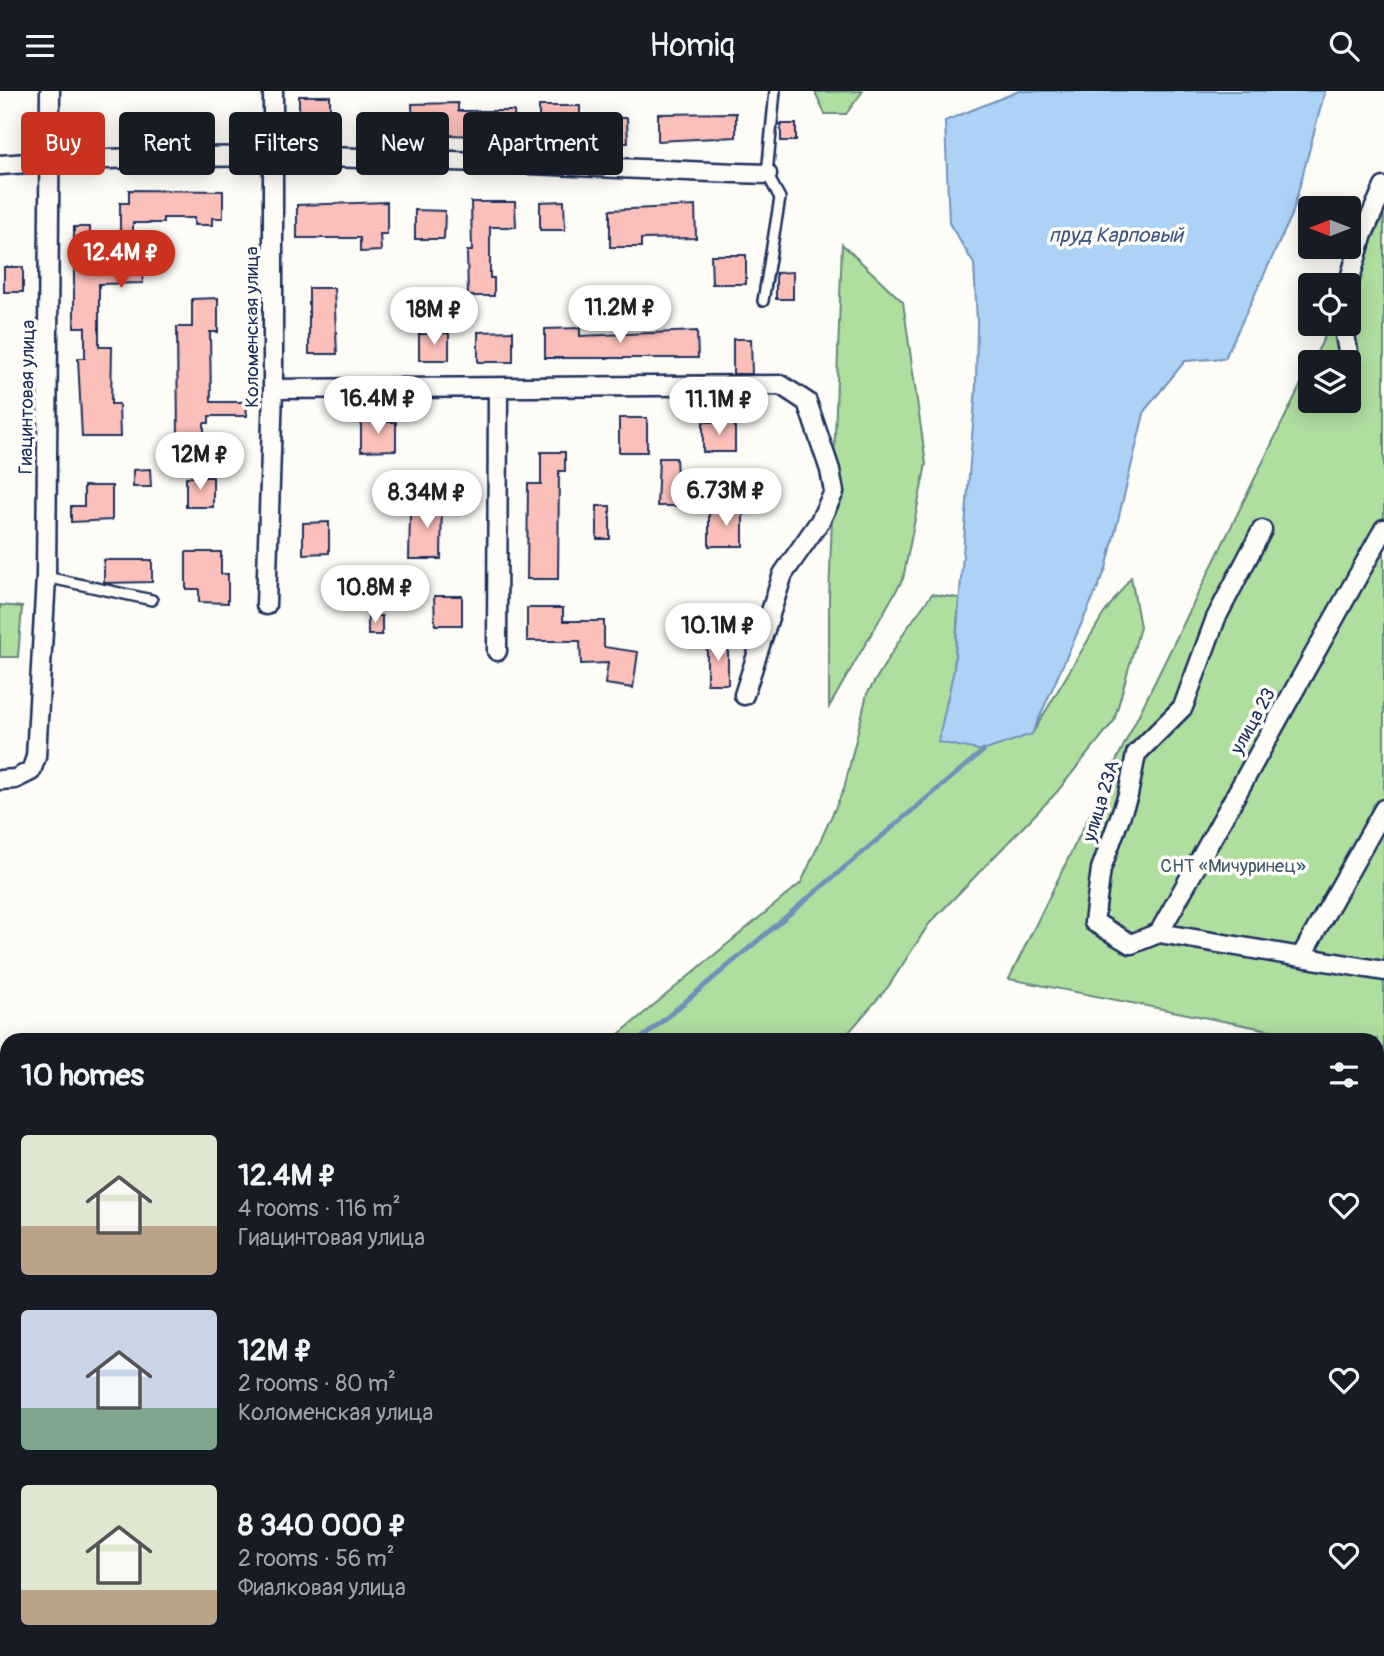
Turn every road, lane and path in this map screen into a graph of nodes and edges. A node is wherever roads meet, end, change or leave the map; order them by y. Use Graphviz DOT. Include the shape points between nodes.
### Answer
graph roads {
  1 [pos="50,91"];
  2 [pos="273,91"];
  3 [pos="775,91"];
  4 [pos="50,112"];
  5 [pos="273,112"];
  6 [pos="229,157"];
  7 [pos="342,158"];
  8 [pos="105,160"];
  9 [pos="21,163"];
  10 [pos="0,165"];
  11 [pos="767,174"];
  12 [pos="50,175"];
  13 [pos="274,175"];
  14 [pos="1384,187"];
  15 [pos="1352,273"];
  16 [pos="763,301"];
  17 [pos="273,389"];
  18 [pos="499,389"];
  19 [pos="1384,529"];
  20 [pos="1262,530"];
  21 [pos="46,577"];
  22 [pos="152,600"];
  23 [pos="266,604"];
  24 [pos="497,651"];
  25 [pos="744,695"];
  26 [pos="0,780"];
  27 [pos="1384,809"];
  28 [pos="1159,933"];
  29 [pos="1301,955"];
  30 [pos="1384,971"];
  1 -- 4 [label="street, Гиацинтовая улица"];
  2 -- 5 [label="street, Коломенская улица"];
  3 -- 11 [label="lane"];
  6 -- 8 [label="street"];
  7 -- 11 [label="street"];
  9 -- 10 [label="street"];
  11 -- 16 [label="lane" via="780,198"];
  12 -- 21 [label="street, Гиацинтовая улица"];
  13 -- 17 [label="street, Коломенская улица"];
  14 -- 15 [label="street"];
  17 -- 18 [label="street"];
  17 -- 23 [label="street, Коломенская улица"];
  18 -- 24 [label="street"];
  18 -- 25 [label="street" via="781,385 807,402 834,492 783,574"];
  19 -- 28 [label="street, улица 23"];
  20 -- 28 [label="street, улица 23А" via="1216,618 1183,707 1136,754 1128,795 1101,869 1094,922 1130,944"];
  21 -- 22 [label="lane"];
  21 -- 26 [label="street, Гиацинтовая улица" via="36,757 31,771"];
  27 -- 29 [label="street"];
  28 -- 29 [label="street"];
  29 -- 30 [label="street"];
}
